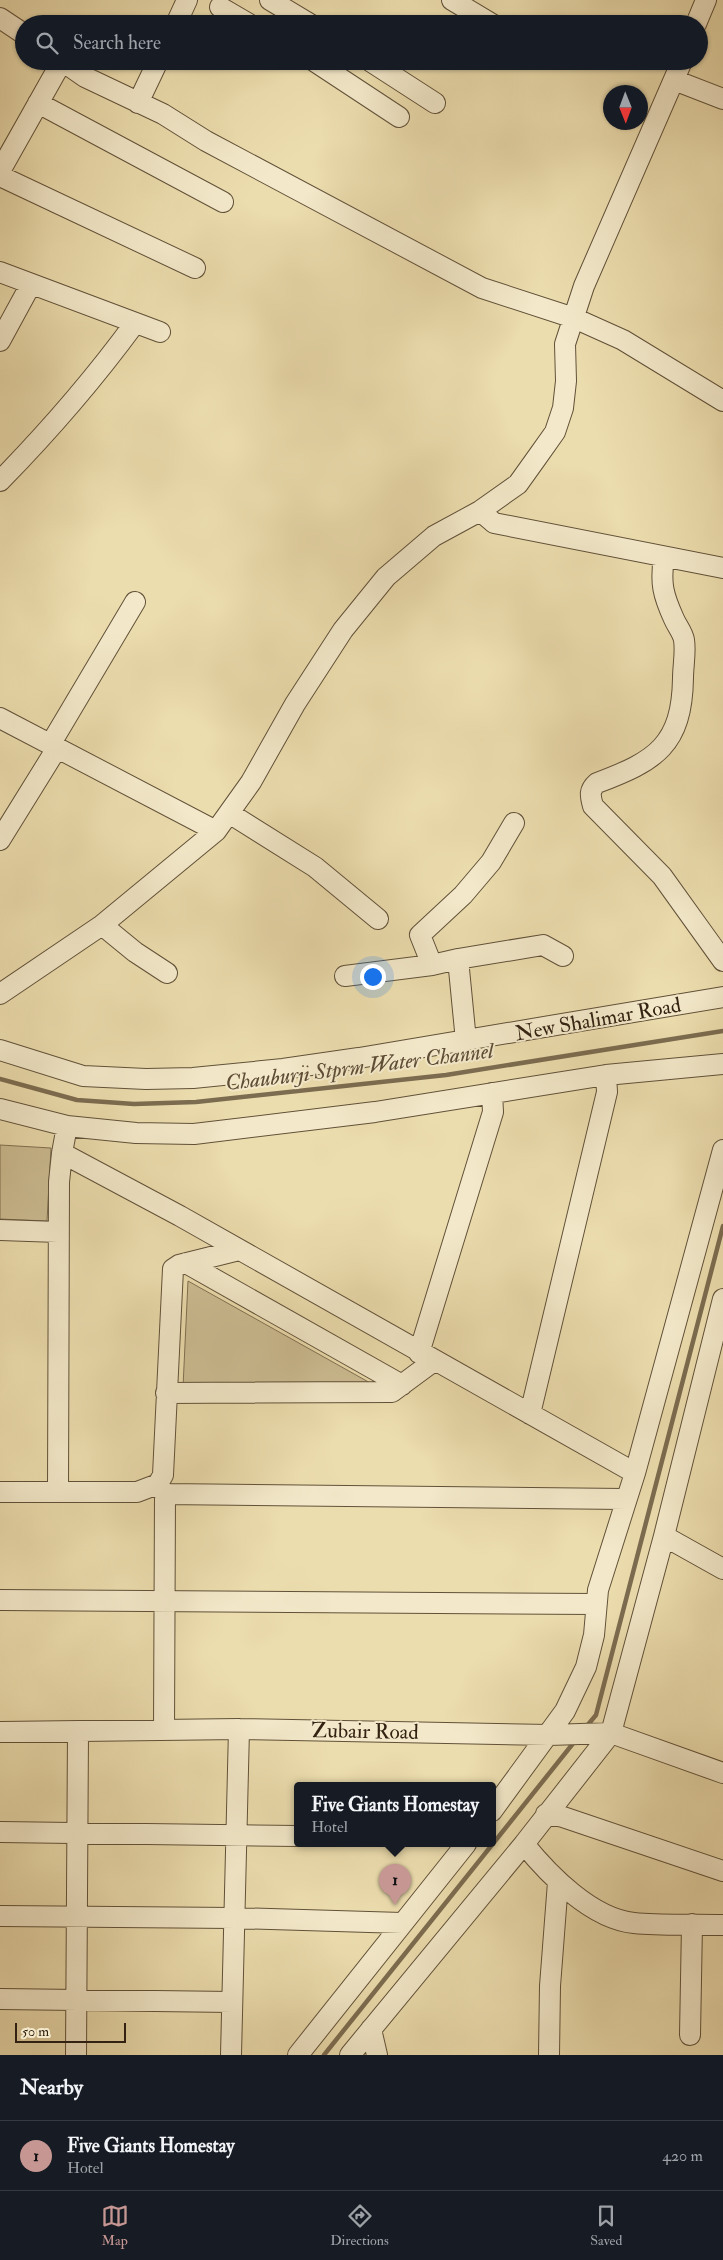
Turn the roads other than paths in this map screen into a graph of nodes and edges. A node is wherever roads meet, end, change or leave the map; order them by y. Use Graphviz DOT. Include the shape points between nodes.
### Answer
graph roads {
  1 [pos="2,0"];
  2 [pos="187,0"];
  3 [pos="270,0"];
  4 [pos="452,0"];
  5 [pos="703,1"];
  6 [pos="216,2"];
  7 [pos="0,4"];
  8 [pos="180,15"];
  9 [pos="236,15"];
  10 [pos="295,15"];
  11 [pos="477,15"];
  12 [pos="699,15"];
  13 [pos="0,18"];
  14 [pos="15,28"];
  15 [pos="57,70"];
  16 [pos="74,70"];
  17 [pos="154,70"];
  18 [pos="328,70"];
  19 [pos="384,70"];
  20 [pos="678,70"];
  21 [pos="674,80"];
  22 [pos="723,99"];
  23 [pos="38,103"];
  24 [pos="138,103"];
  25 [pos="435,103"];
  26 [pos="399,117"];
  27 [pos="0,171"];
  28 [pos="0,176"];
  29 [pos="223,202"];
  30 [pos="195,268"];
  31 [pos="0,272"];
  32 [pos="31,284"];
  33 [pos="574,318"];
  34 [pos="134,323"];
  35 [pos="160,332"];
  36 [pos="0,341"];
  37 [pos="723,401"];
  38 [pos="0,481"];
  39 [pos="480,511"];
  40 [pos="664,557"];
  41 [pos="723,568"];
  42 [pos="135,602"];
  43 [pos="0,718"];
  44 [pos="54,746"];
  45 [pos="229,813"];
  46 [pos="514,822"];
  47 [pos="216,831"];
  48 [pos="0,840"];
  49 [pos="378,919"];
  50 [pos="102,925"];
  51 [pos="563,956"];
  52 [pos="458,959"];
  53 [pos="723,961"];
  54 [pos="432,966"];
  55 [pos="167,973"];
  56 [pos="346,976"];
  57 [pos="0,994"];
  58 [pos="723,997"];
  59 [pos="466,1041"];
  60 [pos="0,1050"];
  61 [pos="723,1064"];
  62 [pos="606,1075"];
  63 [pos="492,1093"];
  64 [pos="0,1109"];
  65 [pos="67,1126"];
  66 [pos="723,1150"];
  67 [pos="62,1153"];
  68 [pos="0,1230"];
  69 [pos="58,1232"];
  70 [pos="239,1250"];
  71 [pos="186,1263"];
  72 [pos="723,1299"];
  73 [pos="427,1357"];
  74 [pos="402,1385"];
  75 [pos="166,1393"];
  76 [pos="530,1414"];
  77 [pos="635,1473"];
  78 [pos="162,1489"];
  79 [pos="58,1491"];
  80 [pos="0,1492"];
  81 [pos="625,1499"];
  82 [pos="664,1536"];
  83 [pos="723,1569"];
  84 [pos="0,1600"];
  85 [pos="163,1600"];
  86 [pos="596,1604"];
  87 [pos="239,1729"];
  88 [pos="164,1730"];
  89 [pos="0,1732"];
  90 [pos="78,1732"];
  91 [pos="603,1734"];
  92 [pos="553,1735"];
  93 [pos="723,1773"];
  94 [pos="496,1805"];
  95 [pos="546,1814"];
  96 [pos="0,1832"];
  97 [pos="78,1833"];
  98 [pos="236,1835"];
  99 [pos="294,1836"];
  100 [pos="524,1844"];
  101 [pos="464,1847"];
  102 [pos="723,1871"];
  103 [pos="558,1882"];
  104 [pos="0,1916"];
  105 [pos="76,1917"];
  106 [pos="234,1918"];
  107 [pos="402,1923"];
  108 [pos="692,1924"];
  109 [pos="723,1925"];
  110 [pos="0,1999"];
  111 [pos="76,2000"];
  112 [pos="232,2002"];
  113 [pos="371,2029"];
  114 [pos="690,2035"];
  115 [pos="76,2055"];
  116 [pos="230,2055"];
  117 [pos="298,2055"];
  118 [pos="350,2055"];
  119 [pos="377,2055"];
  120 [pos="549,2055"];
  1 -- 7 [label="street"];
  2 -- 8 [label="street"];
  3 -- 10 [label="street"];
  4 -- 11 [label="street"];
  5 -- 12 [label="street"];
  6 -- 9 [label="street"];
  13 -- 14 [label="street"];
  15 -- 23 [label="street"];
  16 -- 24 [label="street"];
  17 -- 24 [label="street"];
  18 -- 26 [label="street"];
  19 -- 25 [label="street"];
  20 -- 21 [label="street"];
  21 -- 22 [label="street"];
  21 -- 33 [label="street" via="584,286"];
  23 -- 27 [label="street"];
  23 -- 29 [label="street"];
  24 -- 33 [label="street" via="482,288"];
  28 -- 30 [label="street"];
  31 -- 32 [label="street"];
  32 -- 34 [label="street"];
  32 -- 36 [label="street"];
  33 -- 37 [label="street" via="622,340"];
  33 -- 39 [label="street" via="565,344 563,408 555,432 518,484"];
  34 -- 35 [label="street"];
  34 -- 38 [label="street" via="110,358"];
  39 -- 40 [label="street" via="494,523"];
  39 -- 45 [label="street" via="434,536 386,577 343,630"];
  40 -- 41 [label="street"];
  40 -- 53 [label="street" via="660,581 684,639 683,696 679,719 668,743 652,756 597,783 590,795 593,806 662,876"];
  42 -- 44 [label="street"];
  43 -- 44 [label="street"];
  44 -- 47 [label="street"];
  44 -- 48 [label="street"];
  45 -- 47 [label="street"];
  45 -- 49 [label="street" via="315,867"];
  46 -- 54 [label="street" via="491,862 463,895 420,935"];
  47 -- 50 [label="street"];
  50 -- 55 [label="street"];
  50 -- 57 [label="street"];
  51 -- 52 [label="street" via="543,945"];
  52 -- 54 [label="street"];
  52 -- 59 [label="street"];
  54 -- 56 [label="street"];
  58 -- 59 [label="street, New Shalimar Road"];
  59 -- 60 [label="street, New Shalimar Road" via="202,1078 83,1076"];
  61 -- 62 [label="street"];
  62 -- 63 [label="street"];
  62 -- 76 [label="street" via="607,1092"];
  63 -- 65 [label="street" via="365,1113 194,1134 136,1133"];
  63 -- 73 [label="street" via="493,1112"];
  64 -- 65 [label="street"];
  65 -- 67 [label="street"];
  66 -- 77 [label="street"];
  67 -- 69 [label="street" via="58,1182"];
  67 -- 70 [label="street"];
  68 -- 69 [label="street"];
  69 -- 79 [label="street"];
  70 -- 71 [label="street"];
  70 -- 73 [label="street"];
  71 -- 74 [label="street"];
  71 -- 75 [label="street" via="172,1269"];
  72 -- 82 [label="street"];
  73 -- 74 [label="street"];
  73 -- 76 [label="street"];
  74 -- 75 [label="street" via="392,1392"];
  75 -- 78 [label="street"];
  76 -- 77 [label="street"];
  77 -- 81 [label="street"];
  78 -- 79 [label="street" via="137,1492"];
  78 -- 81 [label="street"];
  78 -- 85 [label="street"];
  79 -- 80 [label="street"];
  81 -- 86 [label="street"];
  82 -- 83 [label="street"];
  82 -- 91 [label="street"];
  84 -- 85 [label="street"];
  85 -- 86 [label="street"];
  85 -- 88 [label="street"];
  86 -- 92 [label="street" via="594,1635 586,1667"];
  87 -- 88 [label="street, Zubair Road"];
  87 -- 92 [label="street, Zubair Road"];
  87 -- 98 [label="street"];
  88 -- 90 [label="street, Zubair Road"];
  89 -- 90 [label="street, Zubair Road"];
  90 -- 97 [label="street"];
  91 -- 92 [label="street, Zubair Road"];
  91 -- 93 [label="street, Zubair Road"];
  91 -- 95 [label="street"];
  92 -- 94 [label="street"];
  95 -- 100 [label="street"];
  95 -- 102 [label="street" via="563,1816"];
  96 -- 97 [label="street"];
  97 -- 98 [label="street"];
  97 -- 105 [label="street"];
  98 -- 99 [label="street"];
  98 -- 106 [label="street"];
  100 -- 103 [label="street"];
  100 -- 113 [label="street"];
  101 -- 107 [label="street"];
  103 -- 108 [label="street" via="617,1919 633,1923"];
  103 -- 120 [label="street" via="550,1986"];
  104 -- 105 [label="street"];
  105 -- 106 [label="street"];
  105 -- 111 [label="street"];
  106 -- 107 [label="street"];
  106 -- 112 [label="street"];
  107 -- 117 [label="street"];
  108 -- 109 [label="street"];
  108 -- 114 [label="street"];
  110 -- 111 [label="street"];
  111 -- 112 [label="street"];
  111 -- 115 [label="street"];
  112 -- 116 [label="street"];
  113 -- 118 [label="street"];
  113 -- 119 [label="street"];
}
